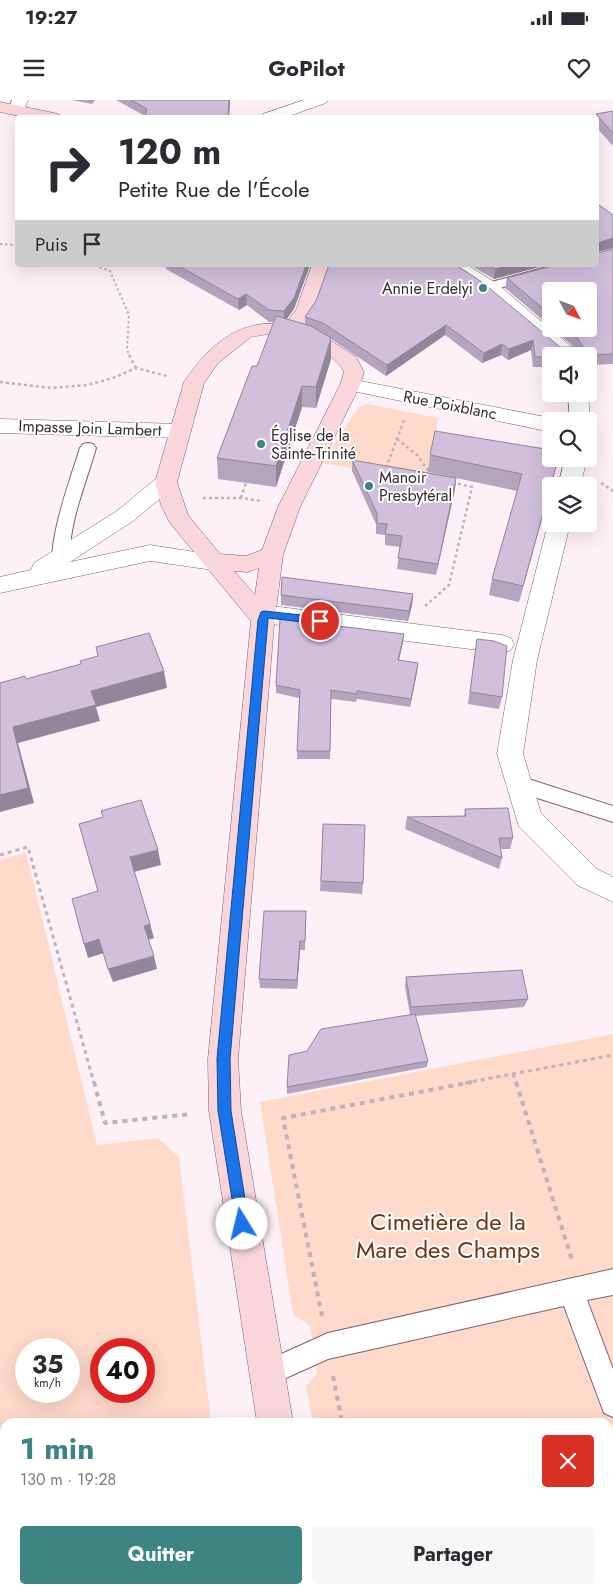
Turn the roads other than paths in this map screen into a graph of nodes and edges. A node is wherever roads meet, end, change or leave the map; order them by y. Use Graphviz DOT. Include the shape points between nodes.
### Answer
graph roads {
  1 [pos="264,100"];
  2 [pos="320,100"];
  3 [pos="12,106"];
  4 [pos="44,115"];
  5 [pos="268,115"];
  6 [pos="275,115"];
  7 [pos="320,267"];
  8 [pos="458,267"];
  9 [pos="562,267"];
  10 [pos="489,287"];
  11 [pos="290,330"];
  12 [pos="560,347"];
  13 [pos="350,385"];
  14 [pos="542,423"];
  15 [pos="0,426"];
  16 [pos="181,431"];
  17 [pos="88,448"];
  18 [pos="166,482"];
  19 [pos="557,532"];
  20 [pos="272,555"];
  21 [pos="212,562"];
  22 [pos="61,565"];
  23 [pos="10,583"];
  24 [pos="263,617"];
  25 [pos="502,644"];
  26 [pos="520,784"];
  27 [pos="613,814"];
  28 [pos="613,890"];
  29 [pos="613,1282"];
  30 [pos="576,1290"];
  31 [pos="266,1374"];
  32 [pos="613,1404"];
  33 [pos="274,1418"];
  1 -- 5 [label="street"];
  2 -- 6 [label="street"];
  3 -- 4 [label="street"];
  7 -- 11 [label="street" via="305,312"];
  8 -- 10 [label="street"];
  9 -- 10 [label="lane"];
  10 -- 12 [label="street"];
  11 -- 13 [label="street" via="315,339 349,362 354,372"];
  11 -- 16 [label="street" via="270,328 245,333 211,359 194,382"];
  13 -- 14 [label="street, Rue Poixblanc"];
  13 -- 20 [label="street" via="288,507"];
  15 -- 16 [label="street, Impasse Join Lambert"];
  16 -- 18 [label="street"];
  17 -- 22 [label="lane" via="65,529"];
  18 -- 21 [label="street" via="178,518"];
  18 -- 22 [label="street"];
  19 -- 26 [label="street" via="524,660 510,754"];
  20 -- 21 [label="street" via="248,564"];
  20 -- 24 [label="street"];
  21 -- 22 [label="street" via="150,553"];
  21 -- 24 [label="street"];
  22 -- 23 [label="street"];
  24 -- 25 [label="street"];
  24 -- 31 [label="street" via="223,1059 225,1111"];
  26 -- 27 [label="lane"];
  26 -- 28 [label="street" via="529,819 587,877"];
  29 -- 30 [label="lane"];
  30 -- 31 [label="lane" via="328,1346"];
  30 -- 32 [label="lane"];
  31 -- 33 [label="street"];
}
